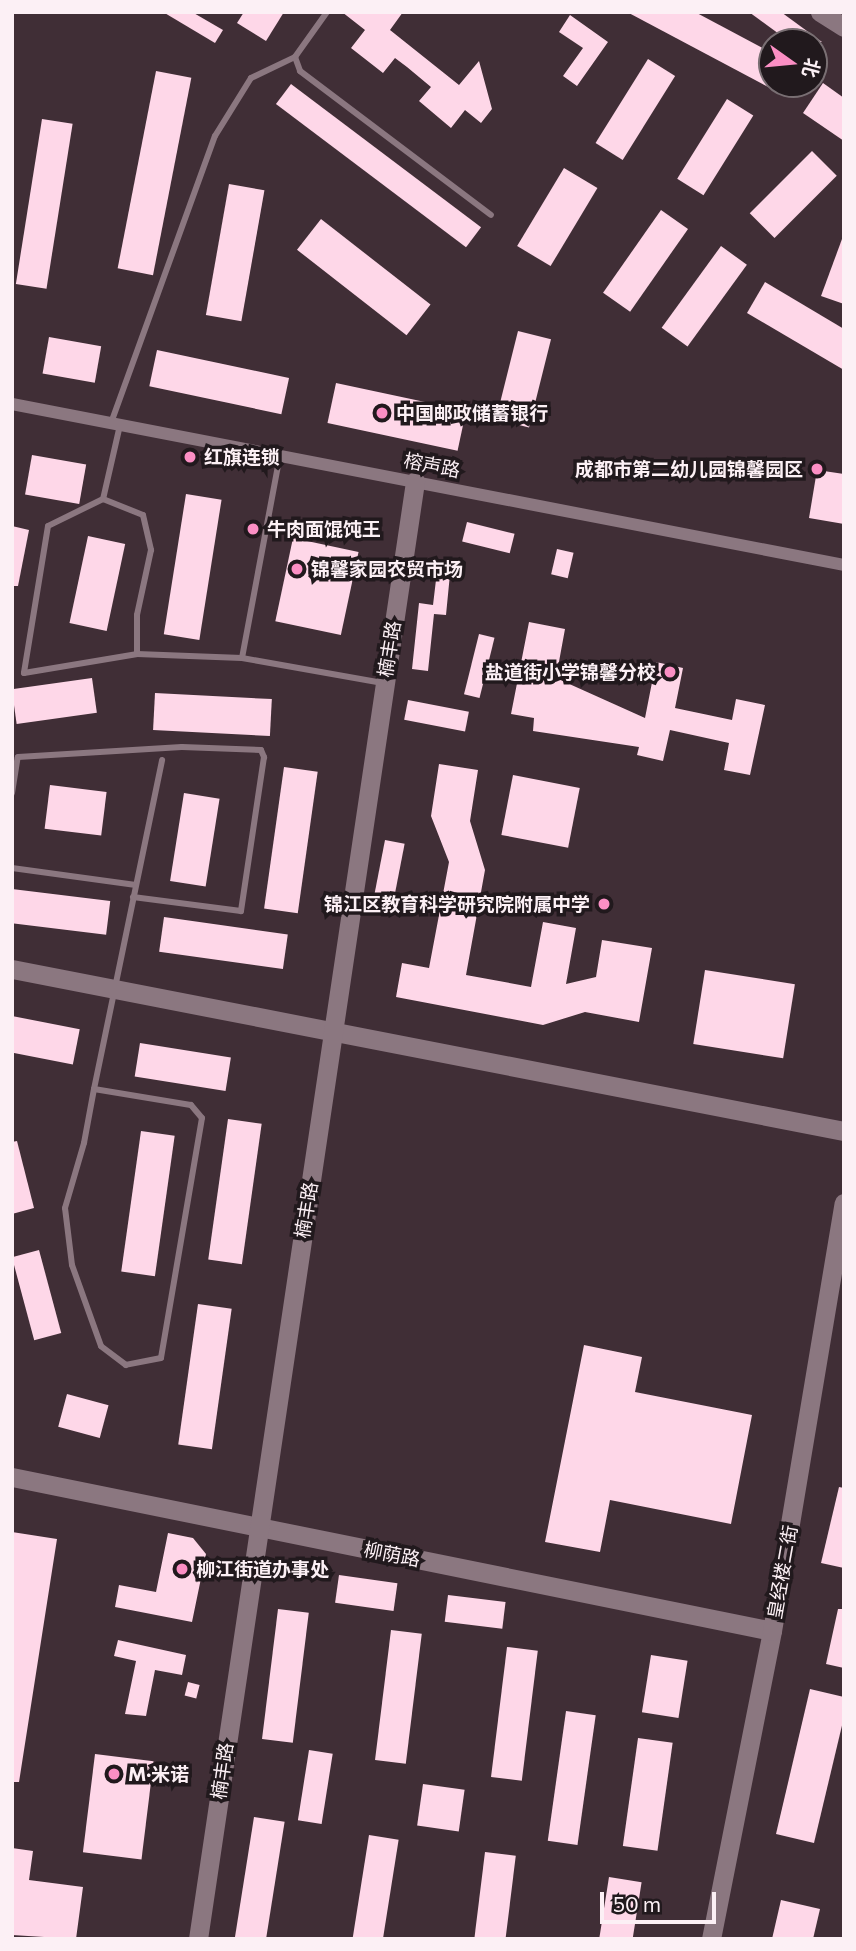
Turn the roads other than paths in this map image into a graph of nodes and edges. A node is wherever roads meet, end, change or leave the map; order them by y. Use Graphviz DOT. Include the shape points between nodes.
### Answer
graph roads {
  1 [pos="327,12"];
  2 [pos="820,12"];
  3 [pos="844,27"];
  4 [pos="295,57"];
  5 [pos="491,215"];
  6 [pos="12,404"];
  7 [pos="115,424"];
  8 [pos="280,455"];
  9 [pos="415,481"];
  10 [pos="103,499"];
  11 [pos="844,565"];
  12 [pos="137,654"];
  13 [pos="242,658"];
  14 [pos="383,683"];
  15 [pos="162,760"];
  16 [pos="12,793"];
  17 [pos="12,868"];
  18 [pos="136,886"];
  19 [pos="134,897"];
  20 [pos="12,969"];
  21 [pos="116,989"];
  22 [pos="332,1032"];
  23 [pos="94,1089"];
  24 [pos="844,1131"];
  25 [pos="844,1203"];
  26 [pos="12,1477"];
  27 [pos="258,1527"];
  28 [pos="772,1631"];
  29 [pos="198,1939"];
  30 [pos="712,1939"];
  1 -- 4 [label="lane"];
  2 -- 3 [label="street"];
  4 -- 5 [label="lane" via="300,71"];
  4 -- 7 [label="lane" via="251,78 215,135"];
  6 -- 7 [label="street, 榕声路"];
  7 -- 8 [label="street, 榕声路"];
  7 -- 10 [label="lane"];
  8 -- 9 [label="street, 榕声路"];
  8 -- 13 [label="lane"];
  9 -- 11 [label="street, 榕声路"];
  9 -- 14 [label="street, 楠丰路"];
  10 -- 12 [label="lane" via="143,515 151,550 137,615"];
  10 -- 12 [label="lane" via="48,526 24,673"];
  12 -- 13 [label="lane"];
  13 -- 14 [label="lane"];
  14 -- 22 [label="street, 楠丰路"];
  15 -- 18 [label="lane"];
  16 -- 19 [label="lane" via="18,757 182,747 261,750 264,757 241,911"];
  17 -- 18 [label="lane"];
  18 -- 19 [label="lane"];
  19 -- 21 [label="lane"];
  20 -- 21 [label="street"];
  21 -- 22 [label="street"];
  21 -- 23 [label="lane"];
  22 -- 24 [label="street"];
  22 -- 27 [label="street, 楠丰路"];
  23 -- 23 [label="lane" via="65,1208 72,1265 101,1346 126,1365 161,1358 202,1118 191,1105"];
  25 -- 28 [label="street, 皇经楼二街"];
  26 -- 27 [label="street, 柳荫路"];
  27 -- 28 [label="street, 柳荫路"];
  27 -- 29 [label="street, 楠丰路"];
  28 -- 30 [label="street, 皇经楼二街"];
}
